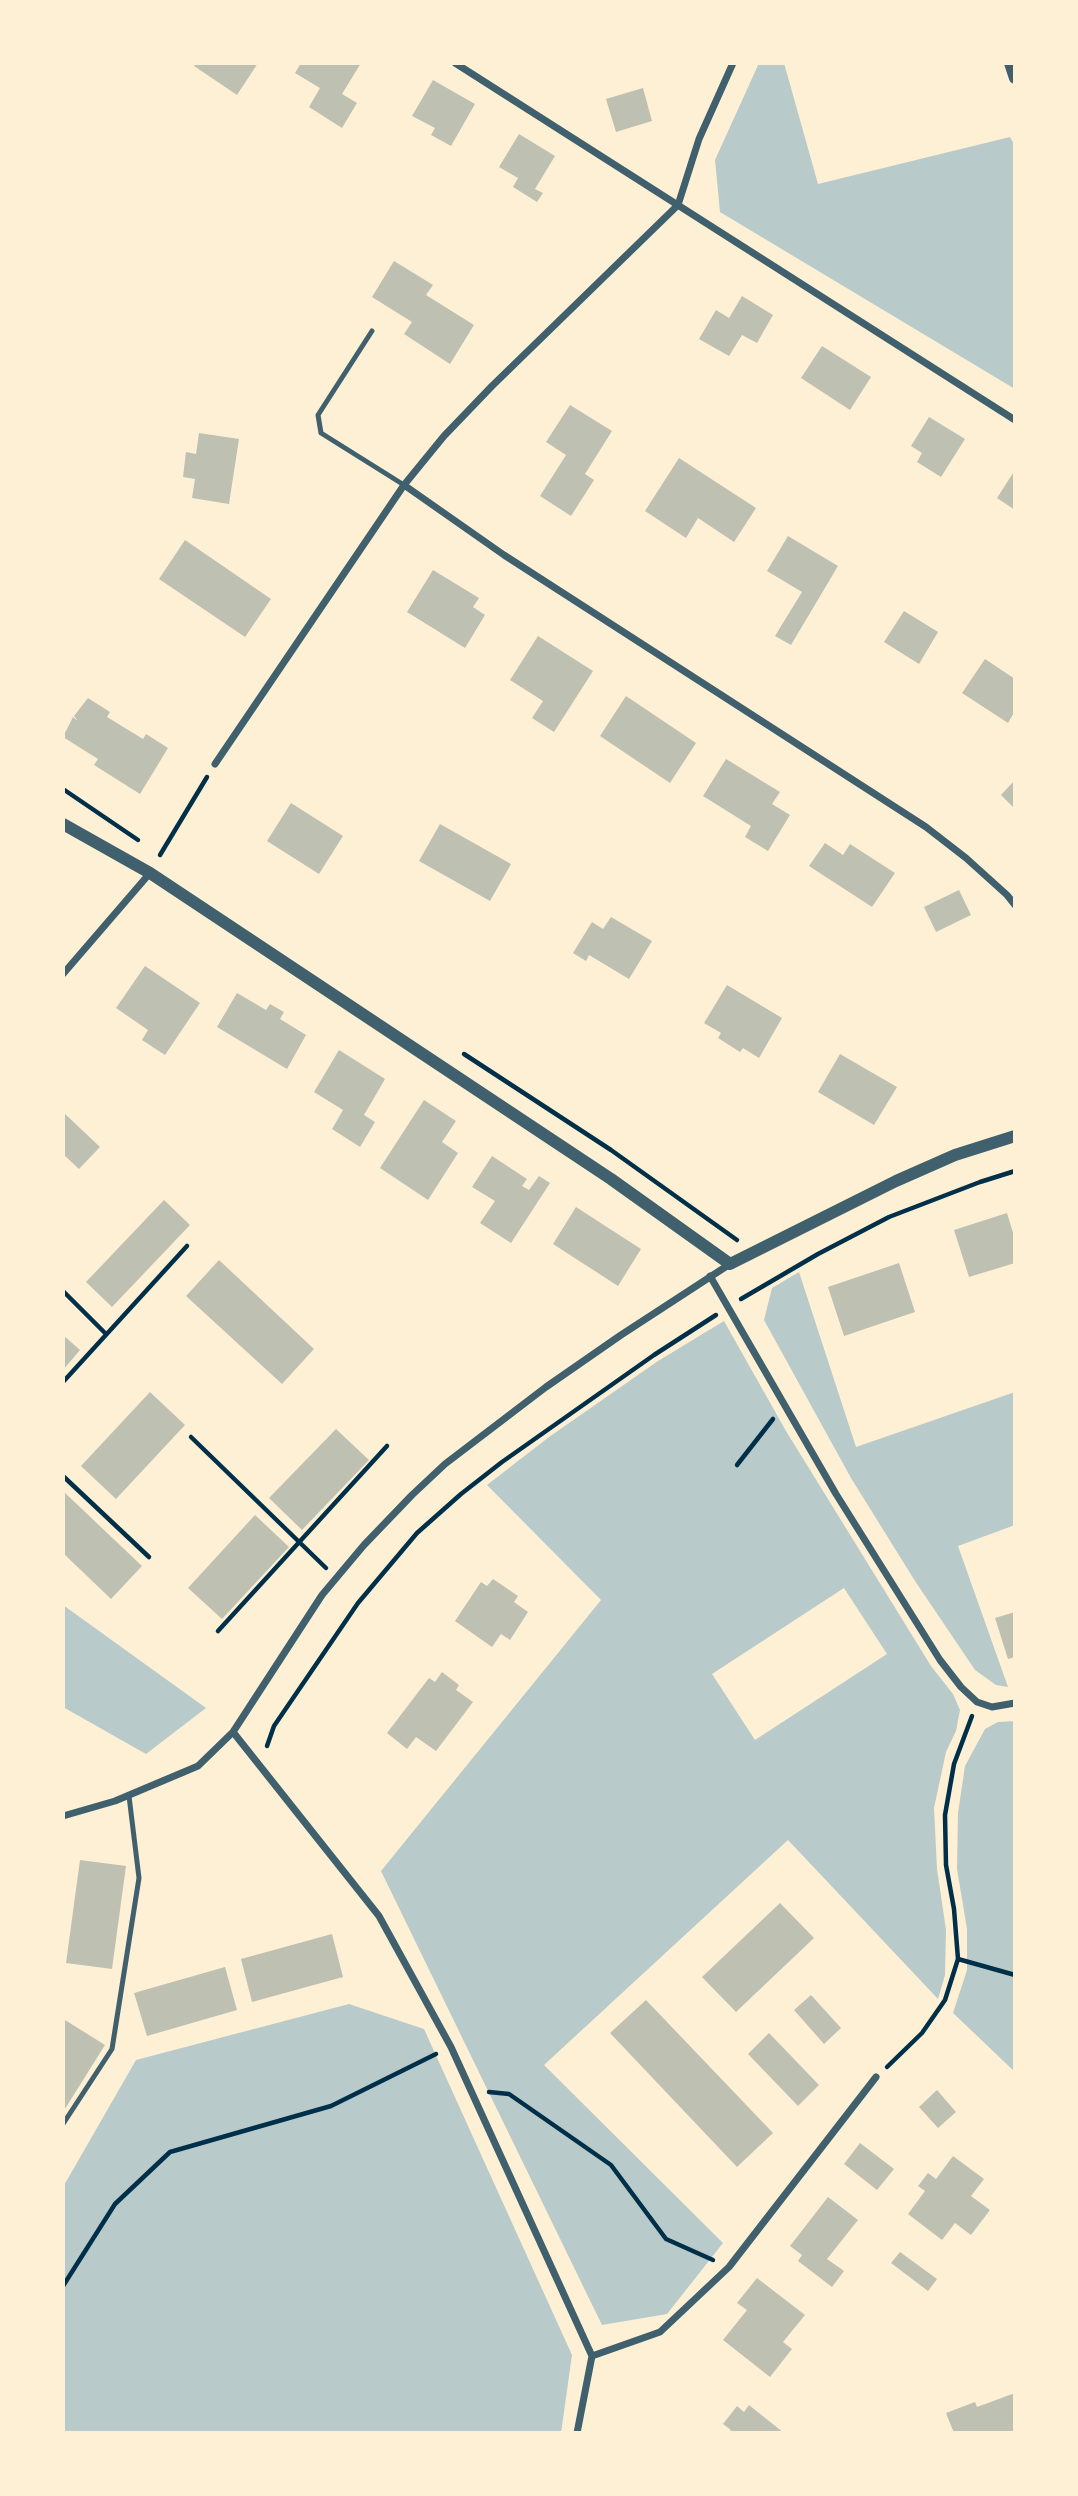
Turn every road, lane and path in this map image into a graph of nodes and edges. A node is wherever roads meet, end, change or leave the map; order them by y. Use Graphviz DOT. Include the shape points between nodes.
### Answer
graph roads {
  1 [pos="455,63"];
  2 [pos="733,63"];
  3 [pos="1010,63"];
  4 [pos="1015,78"];
  5 [pos="678,205"];
  6 [pos="372,331"];
  7 [pos="1015,420"];
  8 [pos="404,485"];
  9 [pos="215,764"];
  10 [pos="63,789"];
  11 [pos="63,824"];
  12 [pos="142,843"];
  13 [pos="151,849"];
  14 [pos="150,873"];
  15 [pos="1015,905"];
  16 [pos="63,974"];
  17 [pos="1015,1136"];
  18 [pos="1015,1171"];
  19 [pos="187,1246"];
  20 [pos="730,1264"];
  21 [pos="710,1276"];
  22 [pos="63,1290"];
  23 [pos="729,1307"];
  24 [pos="106,1334"];
  25 [pos="63,1382"];
  26 [pos="784,1405"];
  27 [pos="191,1437"];
  28 [pos="387,1446"];
  29 [pos="737,1465"];
  30 [pos="63,1476"];
  31 [pos="299,1542"];
  32 [pos="149,1557"];
  33 [pos="337,1578"];
  34 [pos="218,1631"];
  35 [pos="977,1702"];
  36 [pos="1015,1703"];
  37 [pos="233,1732"];
  38 [pos="260,1765"];
  39 [pos="129,1796"];
  40 [pos="63,1816"];
  41 [pos="958,1959"];
  42 [pos="1015,1975"];
  43 [pos="451,2047"];
  44 [pos="876,2077"];
  45 [pos="470,2090"];
  46 [pos="63,2124"];
  47 [pos="729,2267"];
  48 [pos="63,2286"];
  49 [pos="592,2356"];
  50 [pos="577,2433"];
  1 -- 5 [label="street"];
  2 -- 5 [label="street" via="699,139"];
  3 -- 4 [label="street"];
  5 -- 7 [label="street"];
  5 -- 8 [label="street" via="492,386"];
  6 -- 8 [label="lane" via="318,415 321,433"];
  8 -- 9 [label="street"];
  8 -- 15 [label="street" via="504,555 926,827"];
  9 -- 13 [label="path" via="160,855"];
  10 -- 12 [label="path"];
  11 -- 14 [label="street"];
  14 -- 16 [label="street"];
  14 -- 20 [label="street" via="611,1179"];
  17 -- 20 [label="street" via="896,1181"];
  18 -- 23 [label="path" via="889,1217"];
  19 -- 24 [label="path"];
  20 -- 21 [label="street"];
  21 -- 23 [label="street"];
  21 -- 33 [label="street" via="546,1387 445,1464"];
  22 -- 24 [label="path"];
  23 -- 26 [label="street"];
  23 -- 38 [label="path" via="502,1462 417,1533 358,1603 281,1715"];
  24 -- 25 [label="path"];
  26 -- 29 [label="path"];
  26 -- 35 [label="street" via="940,1660"];
  27 -- 31 [label="path"];
  28 -- 31 [label="path"];
  30 -- 32 [label="path"];
  31 -- 33 [label="path"];
  31 -- 34 [label="path"];
  33 -- 37 [label="street"];
  35 -- 36 [label="street" via="992,1707"];
  35 -- 41 [label="path" via="954,1764 945,1815"];
  37 -- 38 [label="street"];
  37 -- 39 [label="street" via="198,1766"];
  38 -- 43 [label="street" via="379,1916"];
  39 -- 40 [label="street"];
  39 -- 46 [label="lane" via="139,1878 112,2049"];
  41 -- 42 [label="path"];
  41 -- 44 [label="path" via="945,2000 922,2033"];
  43 -- 45 [label="street"];
  43 -- 48 [label="path" via="331,2106 170,2152 116,2204"];
  44 -- 47 [label="street"];
  45 -- 47 [label="path" via="509,2094 611,2165 666,2239"];
  45 -- 49 [label="street"];
  47 -- 49 [label="street" via="660,2332"];
  49 -- 50 [label="street"];
}
